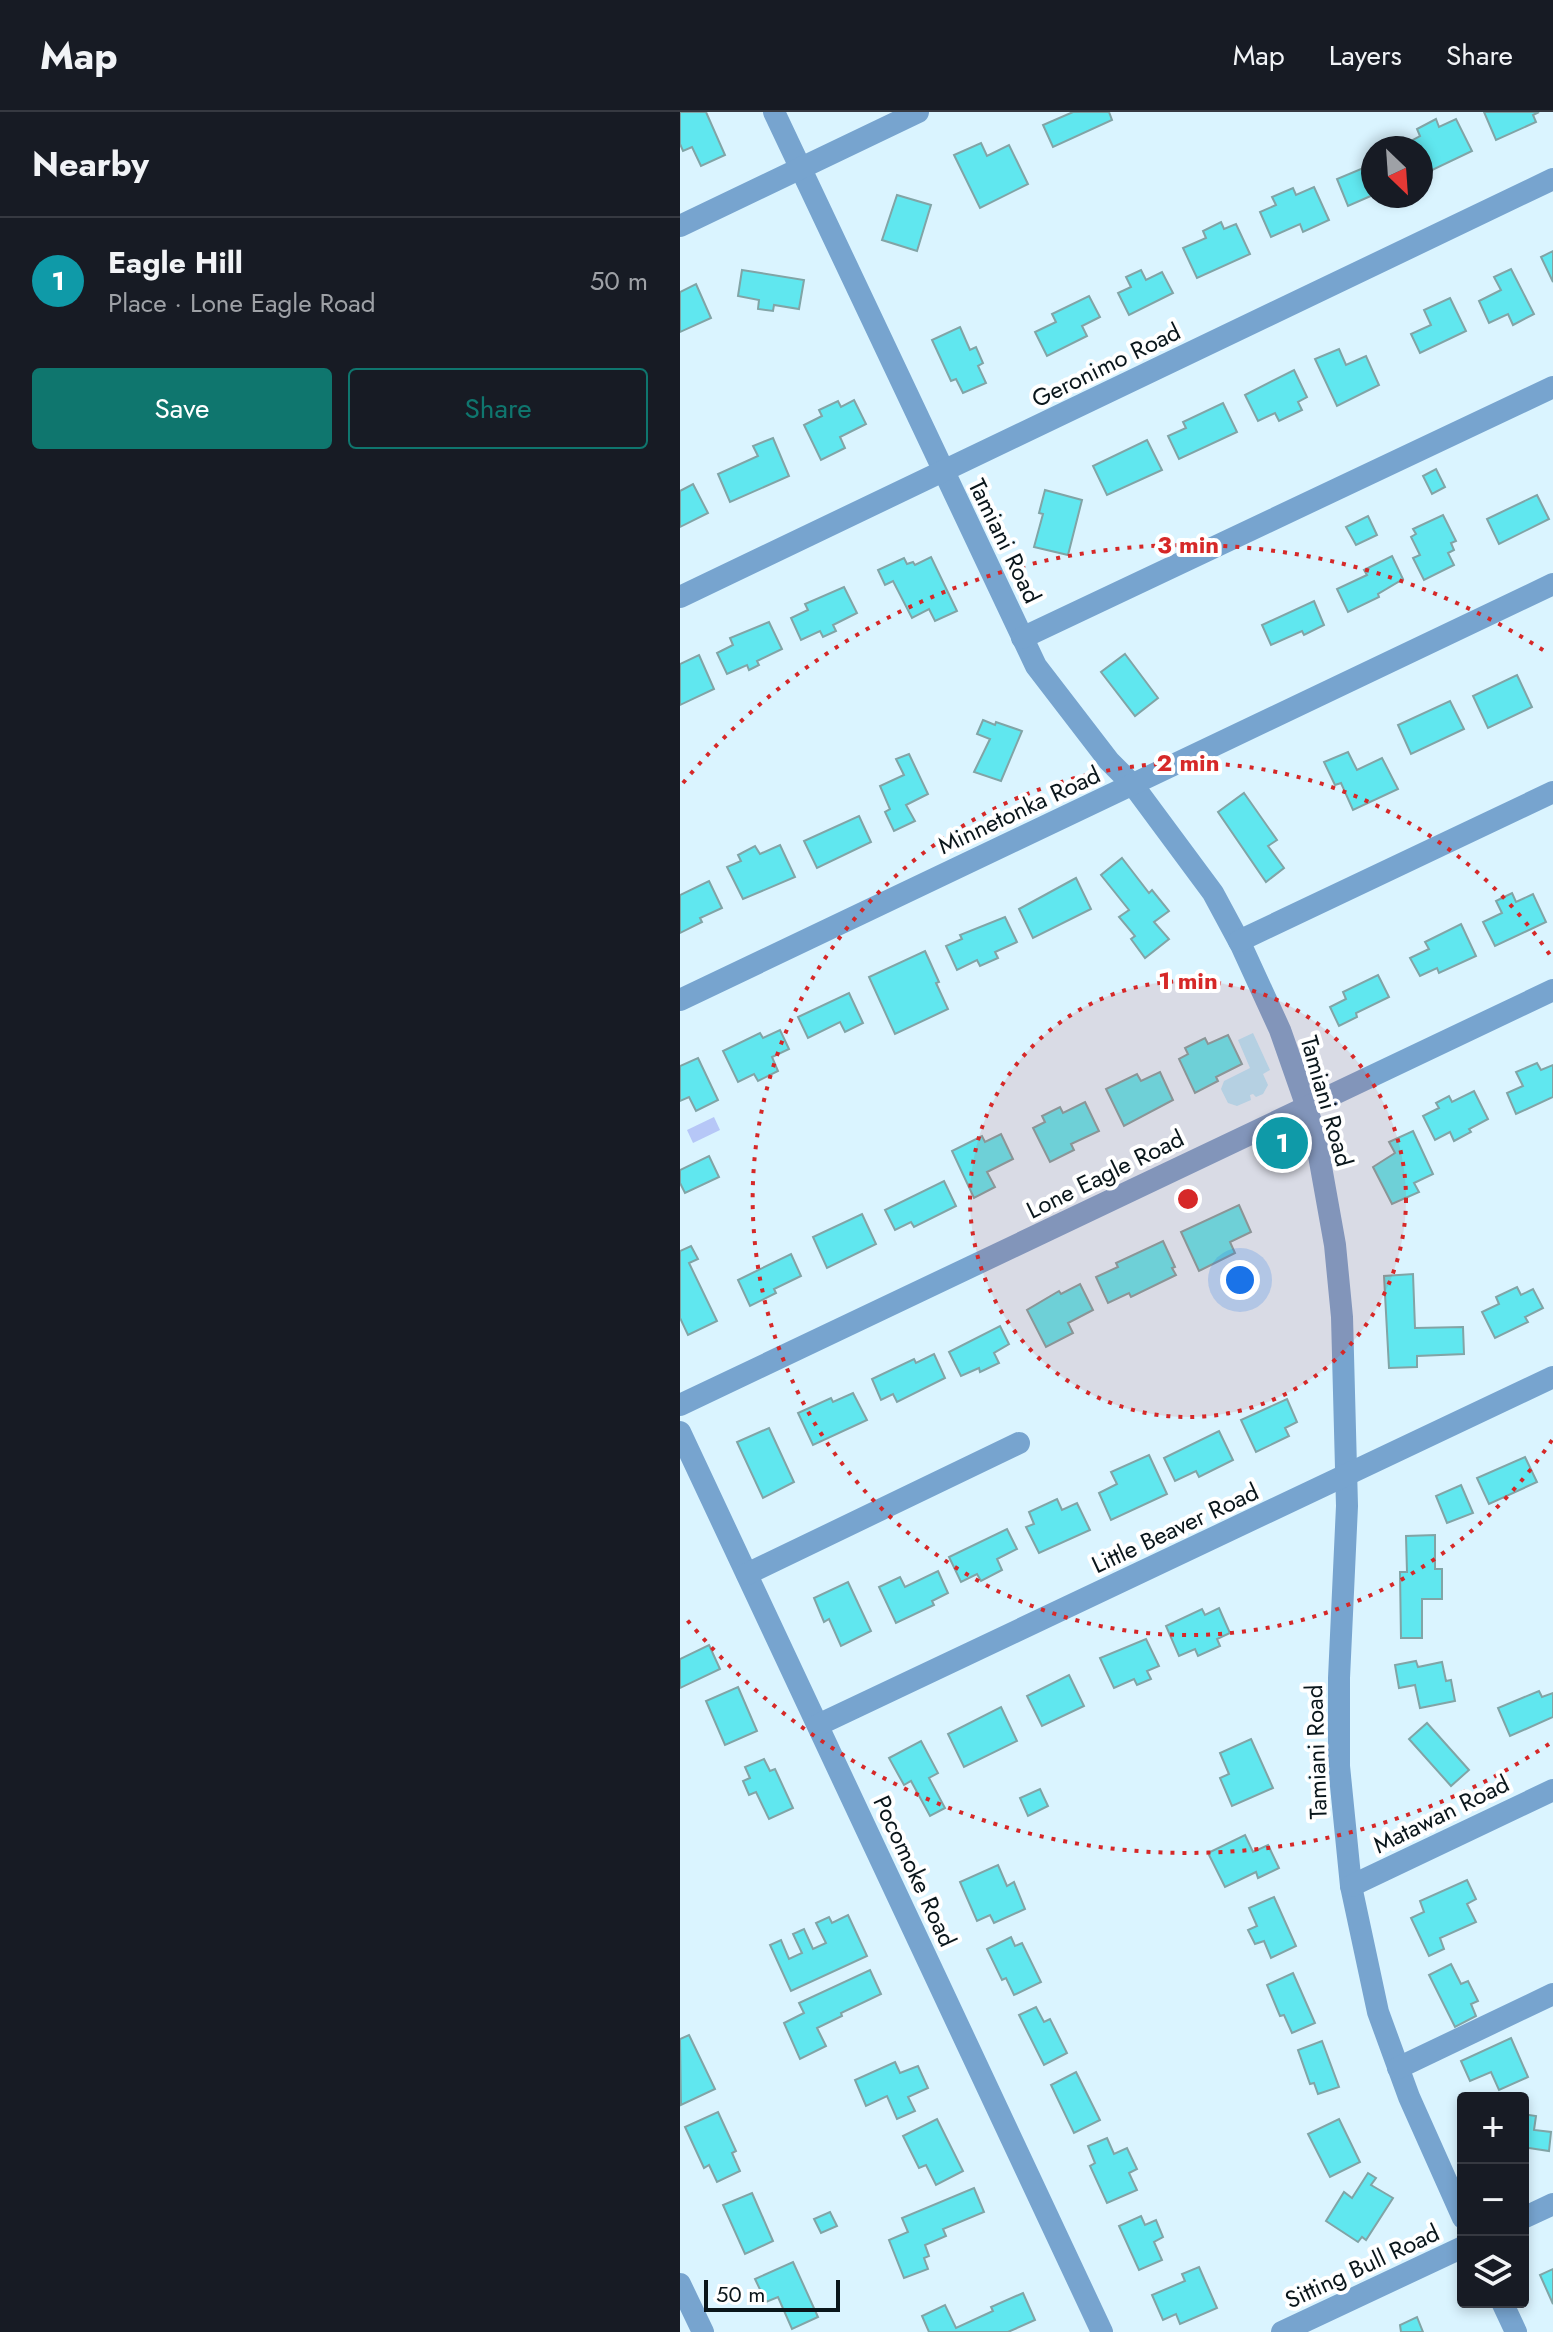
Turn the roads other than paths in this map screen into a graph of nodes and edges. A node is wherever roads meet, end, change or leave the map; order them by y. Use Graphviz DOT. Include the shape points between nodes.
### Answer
graph roads {
  1 [pos="774,112"];
  2 [pos="918,112"];
  3 [pos="801,168"];
  4 [pos="1553,179"];
  5 [pos="680,226"];
  6 [pos="1553,387"];
  7 [pos="943,472"];
  8 [pos="1553,584"];
  9 [pos="680,597"];
  10 [pos="1022,638"];
  11 [pos="1133,785"];
  12 [pos="1553,792"];
  13 [pos="1239,941"];
  14 [pos="1553,990"];
  15 [pos="680,1000"];
  16 [pos="1307,1107"];
  17 [pos="1553,1377"];
  18 [pos="680,1405"];
  19 [pos="680,1432"];
  20 [pos="1019,1443"];
  21 [pos="1347,1476"];
  22 [pos="747,1574"];
  23 [pos="818,1725"];
  24 [pos="1553,1790"];
  25 [pos="1351,1886"];
  26 [pos="1553,1994"];
  27 [pos="1398,2068"];
  28 [pos="1457,2204"];
  29 [pos="1553,2204"];
  30 [pos="1529,2215"];
  31 [pos="1457,2250"];
  32 [pos="680,2284"];
  33 [pos="1505,2308"];
  34 [pos="703,2332"];
  35 [pos="1102,2332"];
  36 [pos="1282,2332"];
  37 [pos="1516,2332"];
  1 -- 3 [label="street, Tamiani Road"];
  2 -- 3 [label="street"];
  3 -- 5 [label="street"];
  3 -- 7 [label="street, Tamiani Road"];
  4 -- 7 [label="street, Geronimo Road"];
  6 -- 10 [label="street"];
  7 -- 9 [label="street, Geronimo Road"];
  7 -- 10 [label="street, Tamiani Road"];
  8 -- 11 [label="street, Minnetonka Road"];
  10 -- 11 [label="street, Tamiani Road" via="1045,678"];
  11 -- 13 [label="street, Tamiani Road" via="1213,893"];
  11 -- 15 [label="street, Minnetonka Road"];
  12 -- 13 [label="street"];
  13 -- 16 [label="street, Tamiani Road" via="1280,1030"];
  14 -- 16 [label="street, Lone Eagle Road"];
  16 -- 18 [label="street, Lone Eagle Road"];
  16 -- 21 [label="street, Tamiani Road" via="1335,1245"];
  17 -- 21 [label="street, Little Beaver Road"];
  19 -- 22 [label="street, Pocomoke Road"];
  20 -- 22 [label="street"];
  21 -- 23 [label="street, Little Beaver Road"];
  21 -- 25 [label="street, Tamiani Road" via="1339,1766"];
  22 -- 23 [label="street, Pocomoke Road"];
  23 -- 35 [label="street, Pocomoke Road"];
  24 -- 25 [label="street, Matawan Road"];
  25 -- 27 [label="street, Tamiani Road" via="1378,2012"];
  26 -- 27 [label="street"];
  27 -- 28 [label="street, Tamiani Road"];
  29 -- 30 [label="street"];
  31 -- 36 [label="street, Sitting Bull Road"];
  32 -- 34 [label="street"];
  33 -- 37 [label="street"];
}
